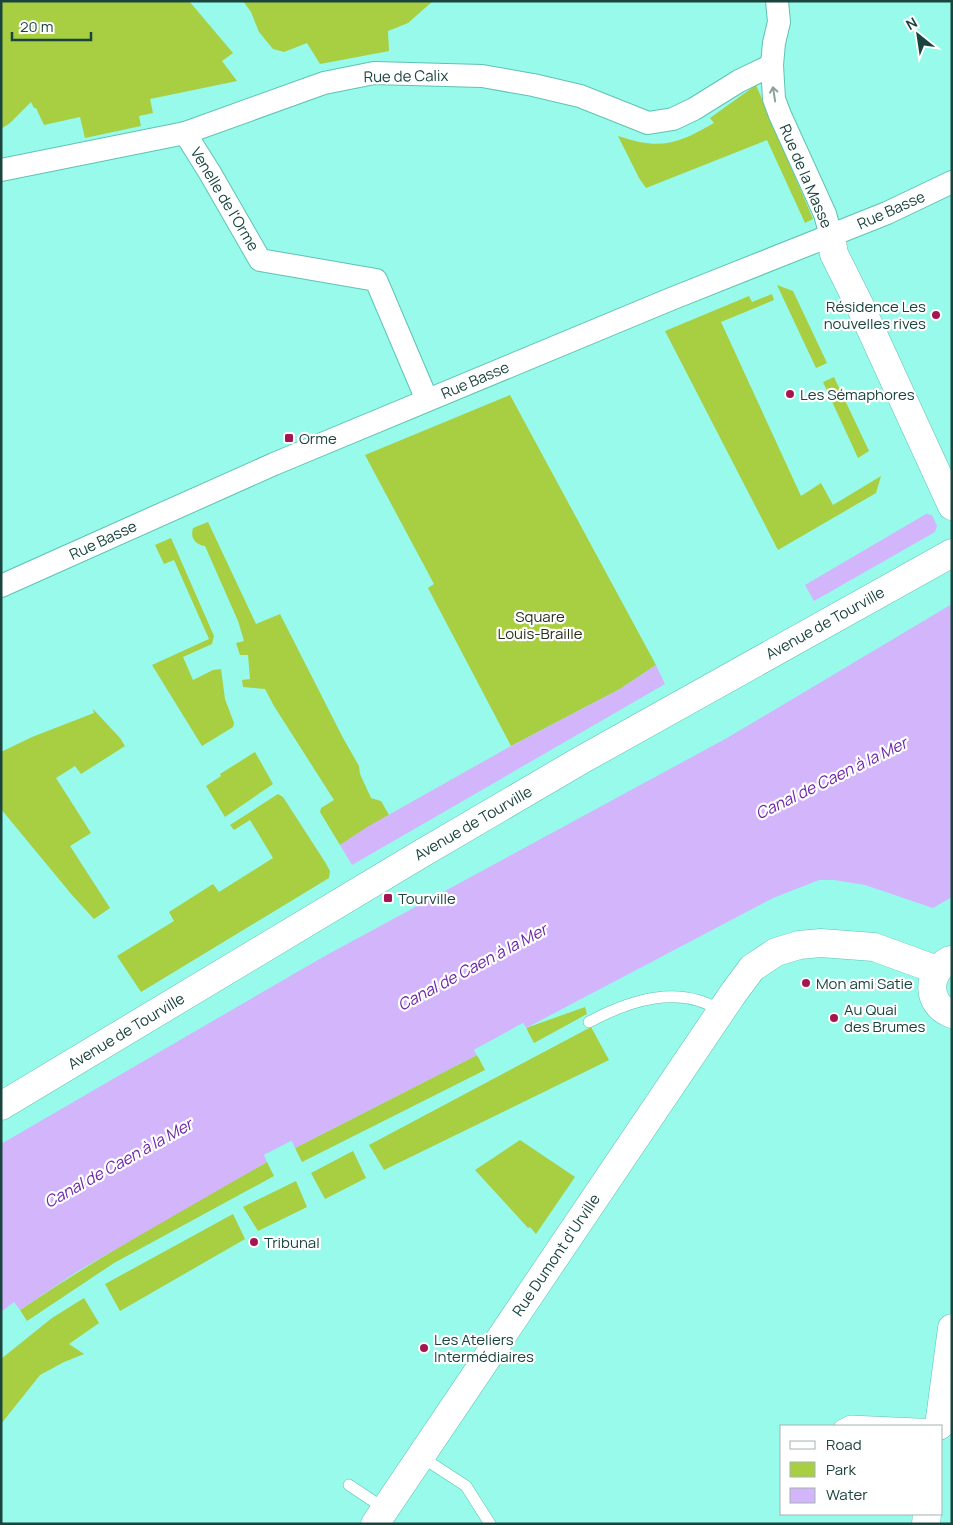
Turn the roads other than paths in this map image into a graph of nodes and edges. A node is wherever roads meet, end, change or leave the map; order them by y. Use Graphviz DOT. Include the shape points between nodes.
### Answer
graph roads {
  1 [pos="777,1"];
  2 [pos="772,65"];
  3 [pos="184,132"];
  4 [pos="1,170"];
  5 [pos="952,182"];
  6 [pos="831,236"];
  7 [pos="427,400"];
  8 [pos="952,506"];
  9 [pos="952,553"];
  10 [pos="1,586"];
  11 [pos="944,965"];
  12 [pos="721,1011"];
  13 [pos="952,1014"];
  14 [pos="590,1022"];
  15 [pos="1,1106"];
  16 [pos="952,1328"];
  17 [pos="842,1425"];
  18 [pos="921,1425"];
  19 [pos="939,1425"];
  20 [pos="420,1456"];
  21 [pos="349,1485"];
  22 [pos="380,1516"];
  23 [pos="490,1524"];
  1 -- 2 [label="street, Rue de la Masse" via="779,22"];
  2 -- 3 [label="street, Rue de Calix" via="680,116 657,122 638,120 580,96 482,76 374,73 324,83"];
  6 -- 2 [label="street, Rue de la Masse, one-way" via="825,214 774,99"];
  3 -- 4 [label="street, Rue de Calix"];
  3 -- 7 [label="street, Venelle de l'Orme" via="260,260 376,280"];
  5 -- 6 [label="street, Rue Basse"];
  6 -- 7 [label="street, Rue Basse"];
  6 -- 8 [label="street, Rue de la Masse" via="834,254"];
  7 -- 10 [label="street, Rue Basse" via="213,490"];
  9 -- 15 [label="street, Avenue de Tourville" via="583,759"];
  11 -- 12 [label="street, Rue Dumont d'Urville" via="874,947 799,944 776,952 752,968"];
  11 -- 13 [label="street" via="933,978 933,994 942,1008"];
  12 -- 14 [label="lane" via="696,999 678,996 631,1003"];
  12 -- 20 [label="street, Rue Dumont d'Urville"];
  16 -- 19 [label="street"];
  17 -- 18 [label="lane" via="850,1421"];
  20 -- 22 [label="street, Rue Dumont d'Urville"];
  20 -- 23 [label="lane" via="466,1486"];
  21 -- 22 [label="lane"];
}
